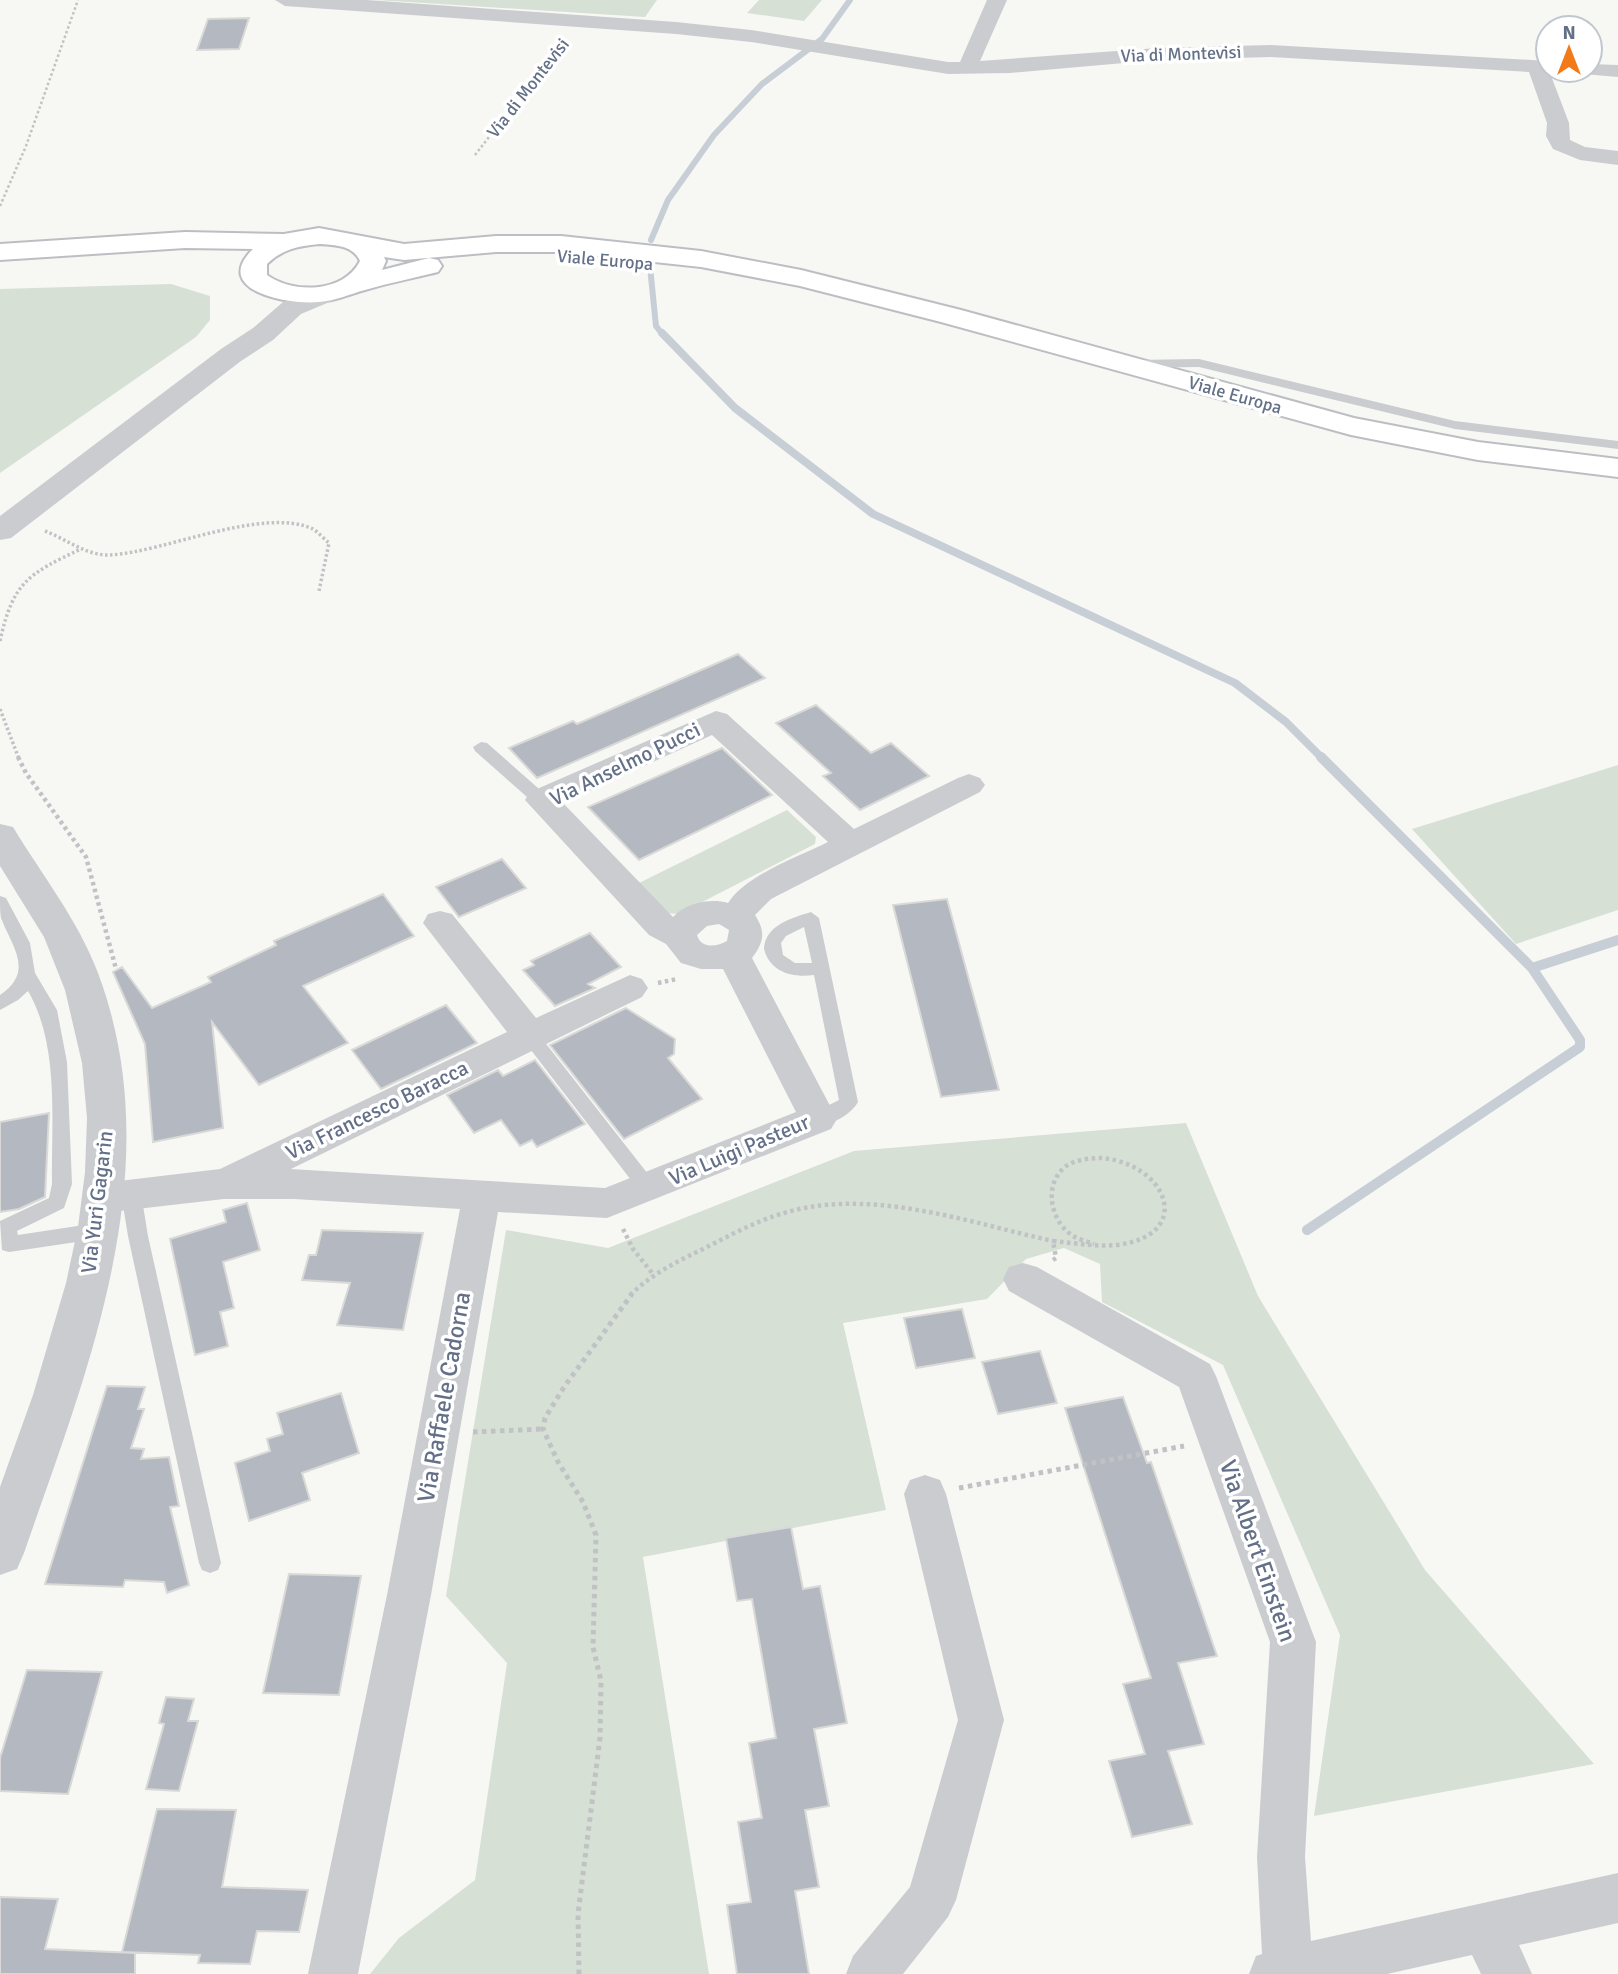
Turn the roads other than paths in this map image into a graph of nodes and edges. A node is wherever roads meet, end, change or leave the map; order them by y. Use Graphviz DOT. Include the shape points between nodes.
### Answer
graph roads {
  1 [pos="285,0"];
  2 [pos="997,0"];
  3 [pos="1534,66"];
  4 [pos="967,68"];
  5 [pos="1548,84"];
  6 [pos="1618,158"];
  7 [pos="286,242"];
  8 [pos="361,245"];
  9 [pos="0,252"];
  10 [pos="29,256"];
  11 [pos="0,264"];
  12 [pos="255,279"];
  13 [pos="341,288"];
  14 [pos="859,294"];
  15 [pos="231,355"];
  16 [pos="1126,365"];
  17 [pos="1618,445"];
  18 [pos="1618,468"];
  19 [pos="0,530"];
  20 [pos="481,747"];
  21 [pos="969,785"];
  22 [pos="541,800"];
  23 [pos="850,844"];
  24 [pos="4,854"];
  25 [pos="0,902"];
  26 [pos="737,917"];
  27 [pos="440,923"];
  28 [pos="680,935"];
  29 [pos="733,955"];
  30 [pos="822,968"];
  31 [pos="27,972"];
  32 [pos="630,988"];
  33 [pos="0,1004"];
  34 [pos="530,1036"];
  35 [pos="818,1119"];
  36 [pos="224,1184"];
  37 [pos="648,1188"];
  38 [pos="482,1194"];
  39 [pos="110,1207"];
  40 [pos="1023,1279"];
  41 [pos="925,1494"];
  42 [pos="0,1553"];
  43 [pos="210,1563"];
  44 [pos="1618,1898"];
  45 [pos="1484,1927"];
  46 [pos="1281,1973"];
  47 [pos="333,1974"];
  48 [pos="871,1974"];
  49 [pos="1507,1974"];
  1 -- 4 [label="street, Via di Montevisi" via="689,30"];
  2 -- 4 [label="street"];
  3 -- 4 [label="street, Via di Montevisi" via="1247,51"];
  5 -- 6 [label="street, Via di Montevisi" via="1561,144 1580,153"];
  7 -- 8 [label="main road, Viale Europa" via="332,237"];
  7 -- 10 [label="main road, Viale Europa" via="185,240"];
  7 -- 12 [label="main road, Viale Europa" via="258,258 253,268"];
  8 -- 13 [label="main road" via="371,255 372,267"];
  8 -- 14 [label="main road, Viale Europa" via="404,252 517,243 605,247 767,271"];
  9 -- 10 [label="main road, Viale Europa"];
  10 -- 11 [label="main road, Viale Europa"];
  10 -- 12 [label="main road, Viale Europa" via="184,254 227,262"];
  12 -- 13 [label="main road, Viale Europa" via="280,293 304,295"];
  12 -- 15 [label="street" via="262,314"];
  13 -- 14 [label="main road, Viale Europa" via="458,262 568,256"];
  13 -- 15 [label="street" via="292,308"];
  14 -- 16 [label="main road, Viale Europa"];
  15 -- 19 [label="street"];
  16 -- 17 [label="lane" via="1199,363 1455,425"];
  16 -- 18 [label="main road, Viale Europa" via="1391,434 1504,455"];
  20 -- 22 [label="lane"];
  21 -- 23 [label="street"];
  22 -- 23 [label="street, Via Anselmo Pucci" via="716,721"];
  22 -- 28 [label="street, Via Anselmo Pucci" via="660,926"];
  23 -- 26 [label="street" via="759,891"];
  24 -- 39 [label="street, Via Yuri Gagarin" via="60,934 79,972 97,1040 108,1120"];
  25 -- 31 [label="lane" via="26,952"];
  26 -- 28 [label="street" via="706,912 685,924"];
  26 -- 29 [label="street" via="747,928 747,941"];
  27 -- 34 [label="street"];
  28 -- 29 [label="street" via="688,952 698,957 713,960"];
  29 -- 35 [label="street, Via Luigi Pasteur"];
  30 -- 35 [label="lane" via="849,1102"];
  31 -- 33 [label="lane" via="22,986"];
  31 -- 39 [label="lane" via="48,1010 58,1062 62,1184 57,1203 7,1227 6,1237 9,1244 24,1244"];
  32 -- 34 [label="street, Via Francesco Baracca"];
  34 -- 36 [label="street, Via Francesco Baracca"];
  34 -- 37 [label="lane"];
  35 -- 37 [label="street, Via Luigi Pasteur"];
  36 -- 38 [label="street"];
  36 -- 39 [label="street"];
  37 -- 38 [label="street, Via Luigi Pasteur" via="607,1203"];
  38 -- 47 [label="street, Via Raffaele Cadorna" via="409,1595"];
  39 -- 42 [label="street, Via Yuri Gagarin" via="66,1360"];
  39 -- 43 [label="lane" via="138,1236"];
  40 -- 46 [label="street, Via Albert Einstein" via="1195,1376 1219,1440 1293,1642 1281,1857"];
  41 -- 48 [label="street" via="981,1720 931,1900"];
  44 -- 45 [label="street, Via Albert Einstein"];
  45 -- 46 [label="street, Via Albert Einstein"];
  45 -- 49 [label="street"];
}
